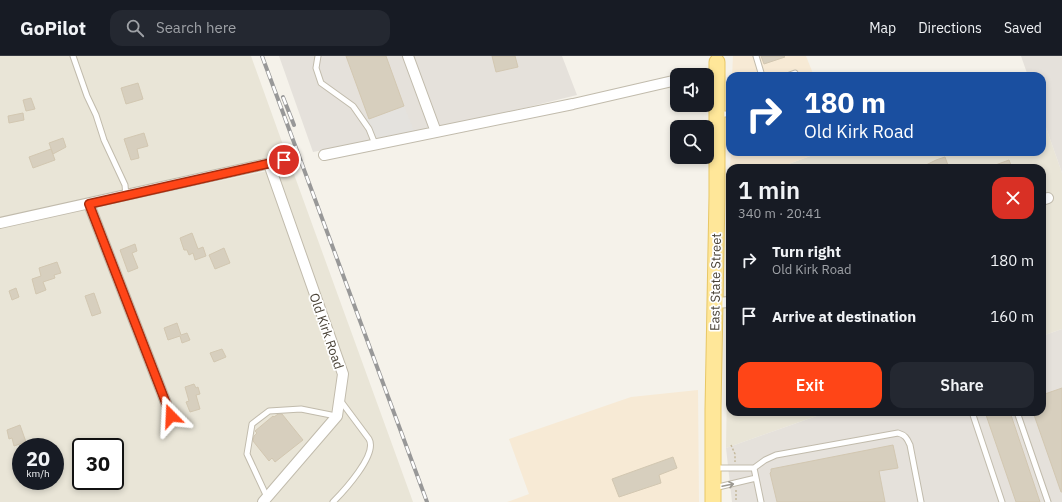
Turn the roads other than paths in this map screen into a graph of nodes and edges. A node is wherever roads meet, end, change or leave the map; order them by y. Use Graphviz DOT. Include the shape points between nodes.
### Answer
graph roads {
  1 [pos="73,56"];
  2 [pos="318,56"];
  3 [pos="408,56"];
  4 [pos="756,56"];
  5 [pos="715,65"];
  6 [pos="761,72"];
  7 [pos="670,82"];
  8 [pos="724,114"];
  9 [pos="436,132"];
  10 [pos="375,144"];
  11 [pos="324,155"];
  12 [pos="284,160"];
  13 [pos="269,164"];
  14 [pos="126,196"];
  15 [pos="89,204"];
  16 [pos="0,223"];
  17 [pos="726,302"];
  18 [pos="715,303"];
  19 [pos="339,399"];
  20 [pos="171,416"];
  21 [pos="337,416"];
  22 [pos="973,416"];
  23 [pos="1018,416"];
  24 [pos="713,468"];
  25 [pos="754,468"];
  26 [pos="756,478"];
  27 [pos="713,495"];
  28 [pos="265,500"];
  29 [pos="333,502"];
  30 [pos="761,502"];
  31 [pos="921,502"];
  32 [pos="1002,502"];
  33 [pos="1048,502"];
  1 -- 14 [label="lane" via="104,140 125,185"];
  2 -- 10 [label="lane" via="316,68 321,83 353,106 369,129"];
  3 -- 9 [label="street"];
  4 -- 6 [label="lane"];
  5 -- 8 [label="main road, East State Street"];
  7 -- 9 [label="street"];
  8 -- 18 [label="main road, East State Street"];
  9 -- 10 [label="street"];
  10 -- 11 [label="street"];
  12 -- 13 [label="street"];
  13 -- 14 [label="street"];
  13 -- 19 [label="street, Old Kirk Road" via="342,374"];
  14 -- 15 [label="street"];
  15 -- 16 [label="street"];
  15 -- 20 [label="street"];
  17 -- 18 [label="street"];
  18 -- 24 [label="main road, East State Street"];
  19 -- 21 [label="street, Old Kirk Road"];
  19 -- 29 [label="lane" via="369,439 371,447 367,460"];
  21 -- 28 [label="street"];
  21 -- 28 [label="lane" via="301,409 270,411 252,424 247,454"];
  22 -- 32 [label="lane"];
  23 -- 33 [label="lane"];
  24 -- 25 [label="lane"];
  24 -- 27 [label="main road, East State Street"];
  25 -- 26 [label="lane"];
  25 -- 31 [label="lane" via="776,455 898,433 907,438 910,445"];
  27 -- 26 [label="lane, one-way"];
  26 -- 30 [label="lane"];
}
